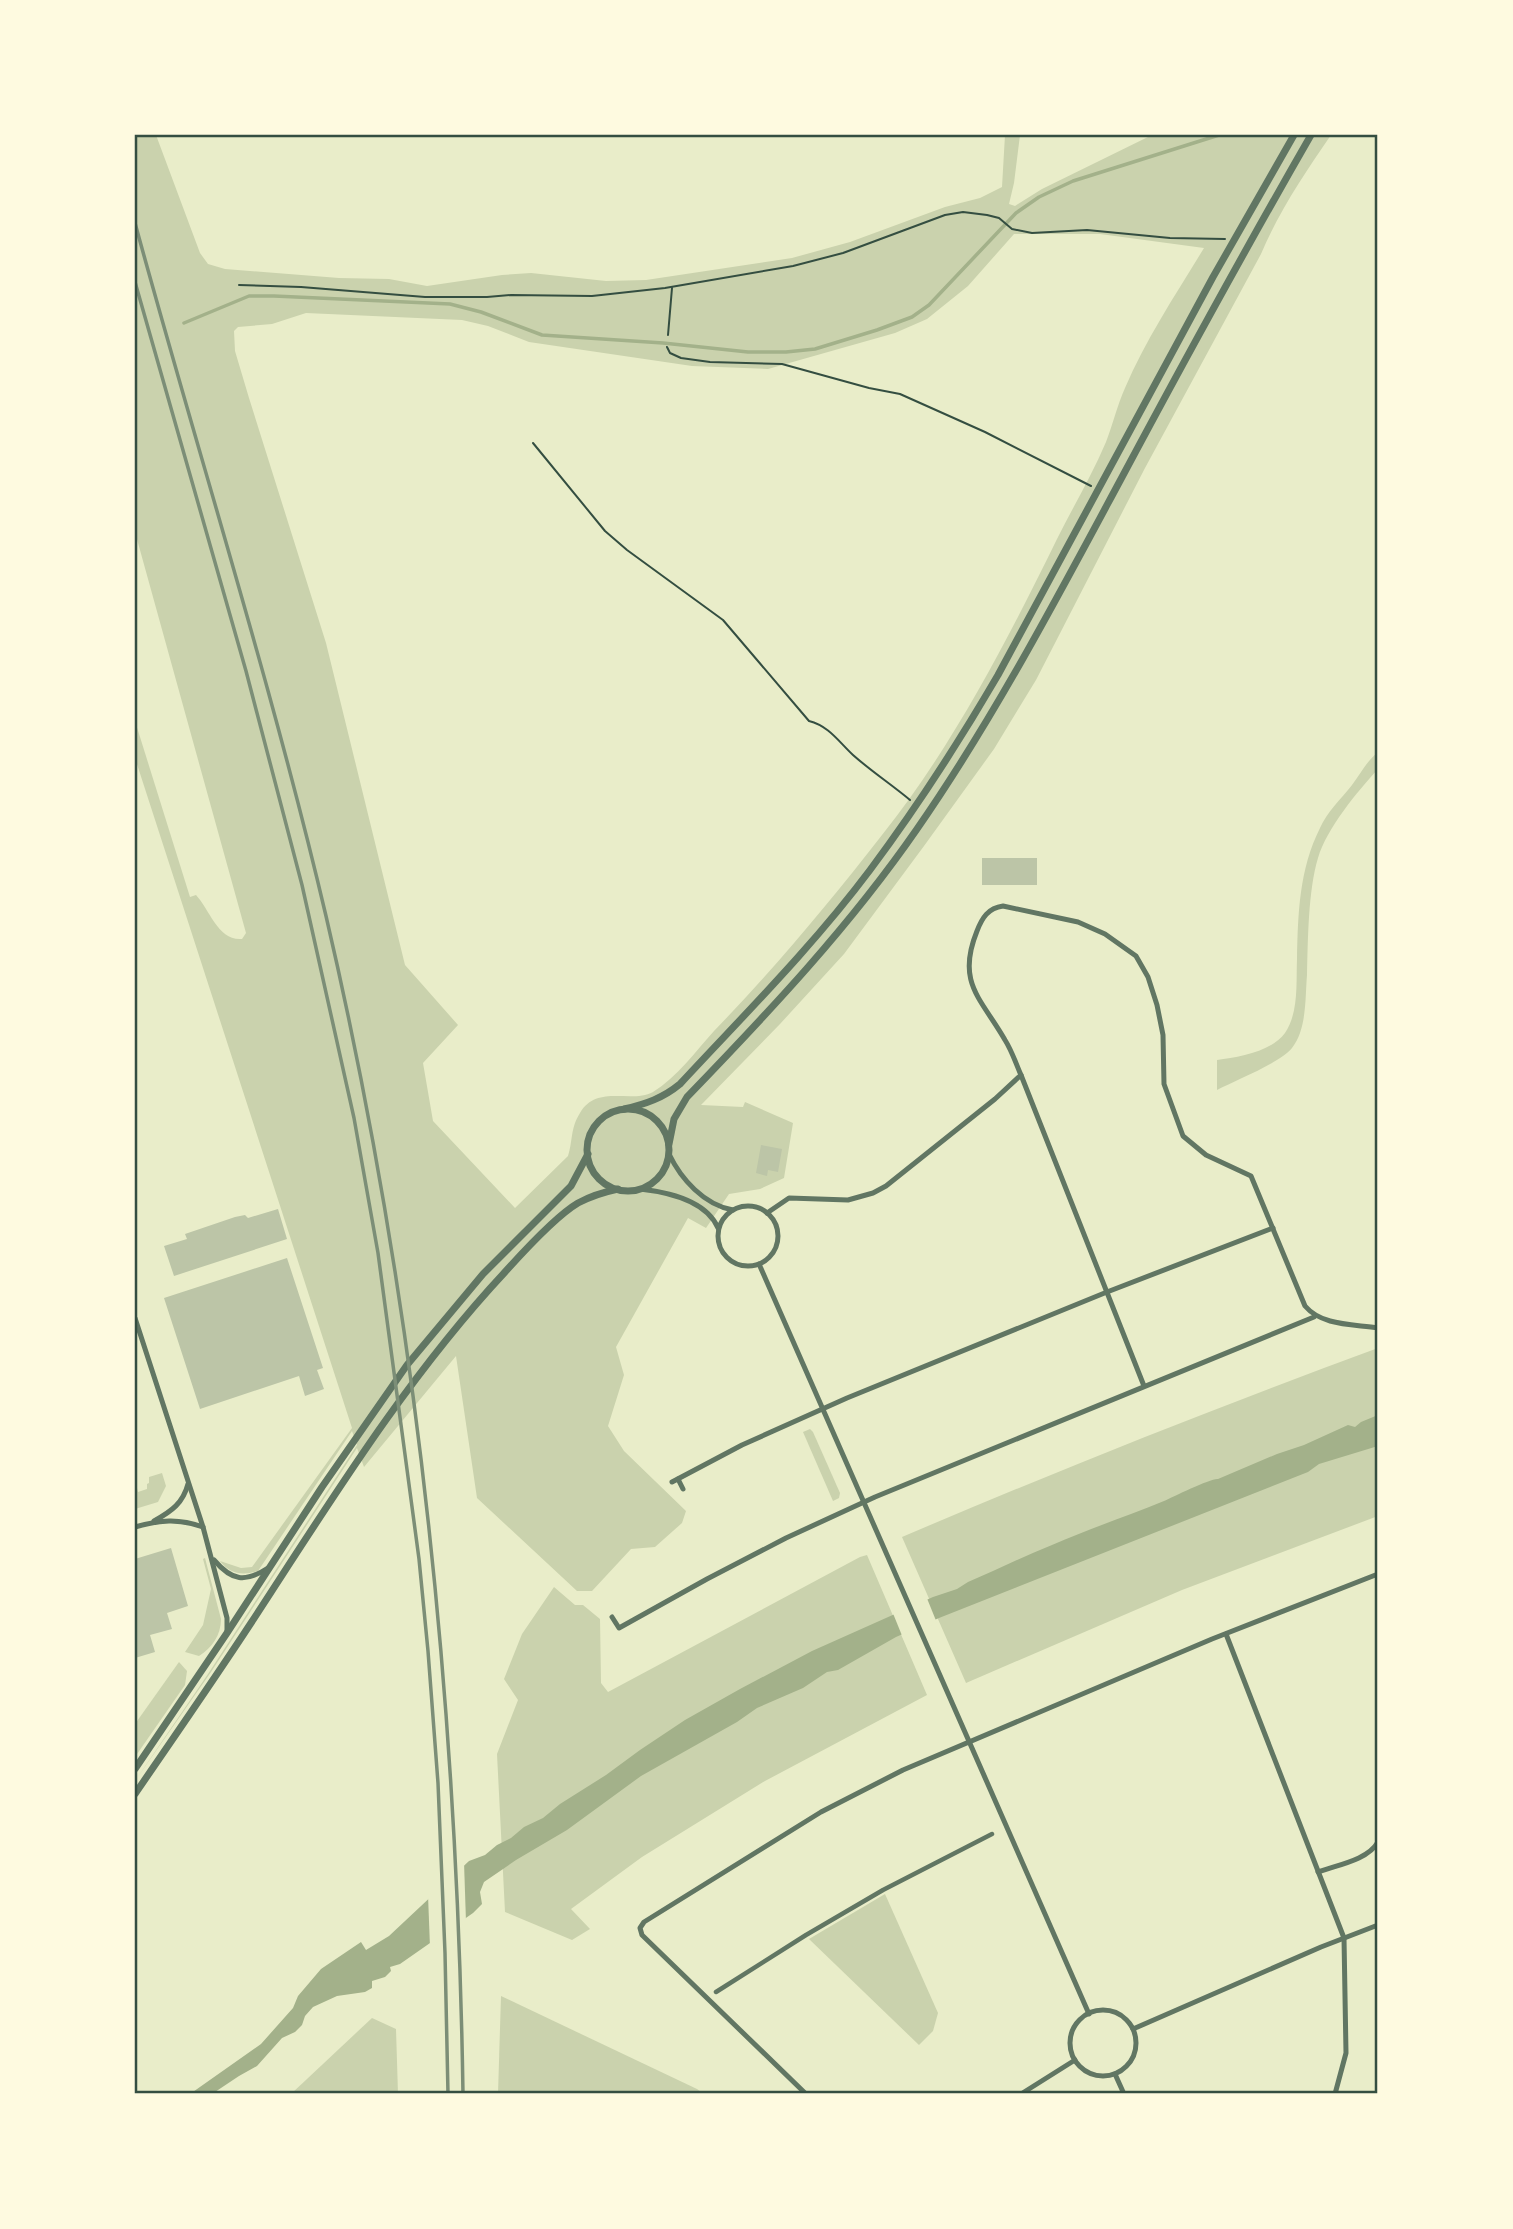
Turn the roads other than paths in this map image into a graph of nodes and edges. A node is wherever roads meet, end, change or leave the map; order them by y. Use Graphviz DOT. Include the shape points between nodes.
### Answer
graph roads {
  1 [pos="1294,135"];
  2 [pos="1311,135"];
  3 [pos="1021,1075"];
  4 [pos="624,1109"];
  5 [pos="669,1144"];
  6 [pos="587,1154"];
  7 [pos="669,1154"];
  8 [pos="618,1189"];
  9 [pos="640,1189"];
  10 [pos="733,1210"];
  11 [pos="767,1213"];
  12 [pos="719,1228"];
  13 [pos="1273,1228"];
  14 [pos="759,1264"];
  15 [pos="1107,1292"];
  16 [pos="1314,1317"];
  17 [pos="135,1318"];
  18 [pos="1378,1328"];
  19 [pos="1144,1386"];
  20 [pos="822,1409"];
  21 [pos="188,1483"];
  22 [pos="683,1489"];
  23 [pos="863,1502"];
  24 [pos="152,1522"];
  25 [pos="135,1527"];
  26 [pos="202,1527"];
  27 [pos="211,1558"];
  28 [pos="271,1566"];
  29 [pos="1378,1574"];
  30 [pos="612,1618"];
  31 [pos="227,1633"];
  32 [pos="1226,1634"];
  33 [pos="969,1741"];
  34 [pos="135,1769"];
  35 [pos="135,1794"];
  36 [pos="992,1834"];
  37 [pos="1378,1842"];
  38 [pos="1318,1872"];
  39 [pos="1378,1925"];
  40 [pos="1343,1938"];
  41 [pos="716,1993"];
  42 [pos="1089,2014"];
  43 [pos="1133,2029"];
  44 [pos="1075,2060"];
  45 [pos="1115,2074"];
  46 [pos="806,2094"];
  47 [pos="1021,2094"];
  48 [pos="1124,2094"];
  49 [pos="1335,2094"];
  1 -- 4 [label="street" via="998,675 916,806 828,921 680,1084 661,1098"];
  2 -- 5 [label="street" via="980,733 917,830 864,900 687,1097 674,1119"];
  3 -- 11 [label="street" via="886,1186 848,1200 789,1198"];
  3 -- 13 [label="street" via="969,974 971,946 981,919 991,909 1003,906 1078,922 1136,956 1157,1005 1164,1084 1183,1136 1206,1155 1251,1176"];
  3 -- 15 [label="street"];
  4 -- 5 [label="street" via="648,1114 665,1132"];
  4 -- 6 [label="street" via="601,1119 588,1141"];
  5 -- 7 [label="street"];
  6 -- 8 [label="street" via="597,1176"];
  6 -- 28 [label="street" via="571,1186 483,1274 414,1356"];
  7 -- 9 [label="street" via="660,1176"];
  7 -- 10 [label="street" via="687,1182"];
  8 -- 9 [label="street"];
  8 -- 35 [label="street" via="595,1195 559,1218 443,1342"];
  9 -- 12 [label="street" via="682,1198 712,1217"];
  10 -- 11 [label="street" via="750,1206"];
  10 -- 12 [label="street"];
  11 -- 14 [label="street" via="778,1237 772,1254"];
  12 -- 14 [label="street" via="719,1247 731,1261"];
  13 -- 15 [label="street"];
  13 -- 16 [label="street" via="1305,1306"];
  14 -- 20 [label="street"];
  15 -- 19 [label="street"];
  15 -- 20 [label="street"];
  16 -- 18 [label="street"];
  16 -- 19 [label="street"];
  17 -- 21 [label="street"];
  19 -- 23 [label="street"];
  20 -- 22 [label="street" via="675,1480"];
  20 -- 23 [label="street"];
  21 -- 24 [label="street" via="178,1506"];
  21 -- 26 [label="street"];
  23 -- 30 [label="street" via="774,1543 619,1628"];
  23 -- 33 [label="street"];
  24 -- 25 [label="street"];
  24 -- 26 [label="street" via="184,1520"];
  26 -- 27 [label="street"];
  27 -- 28 [label="street" via="223,1572 239,1578 257,1575"];
  27 -- 31 [label="street"];
  28 -- 31 [label="street"];
  29 -- 32 [label="street"];
  31 -- 34 [label="street"];
  32 -- 33 [label="street"];
  32 -- 38 [label="street"];
  33 -- 42 [label="street"];
  33 -- 46 [label="street" via="821,1812 640,1928 651,1945"];
  36 -- 41 [label="street" via="883,1890"];
  37 -- 38 [label="street" via="1364,1855"];
  38 -- 40 [label="street"];
  39 -- 40 [label="street"];
  40 -- 43 [label="street"];
  40 -- 49 [label="street" via="1346,2053"];
  42 -- 43 [label="street" via="1119,2014"];
  42 -- 44 [label="street" via="1073,2030 1070,2046"];
  43 -- 45 [label="street" via="1136,2039 1131,2060"];
  44 -- 45 [label="street" via="1097,2076"];
  44 -- 47 [label="street"];
  45 -- 48 [label="street"];
}
